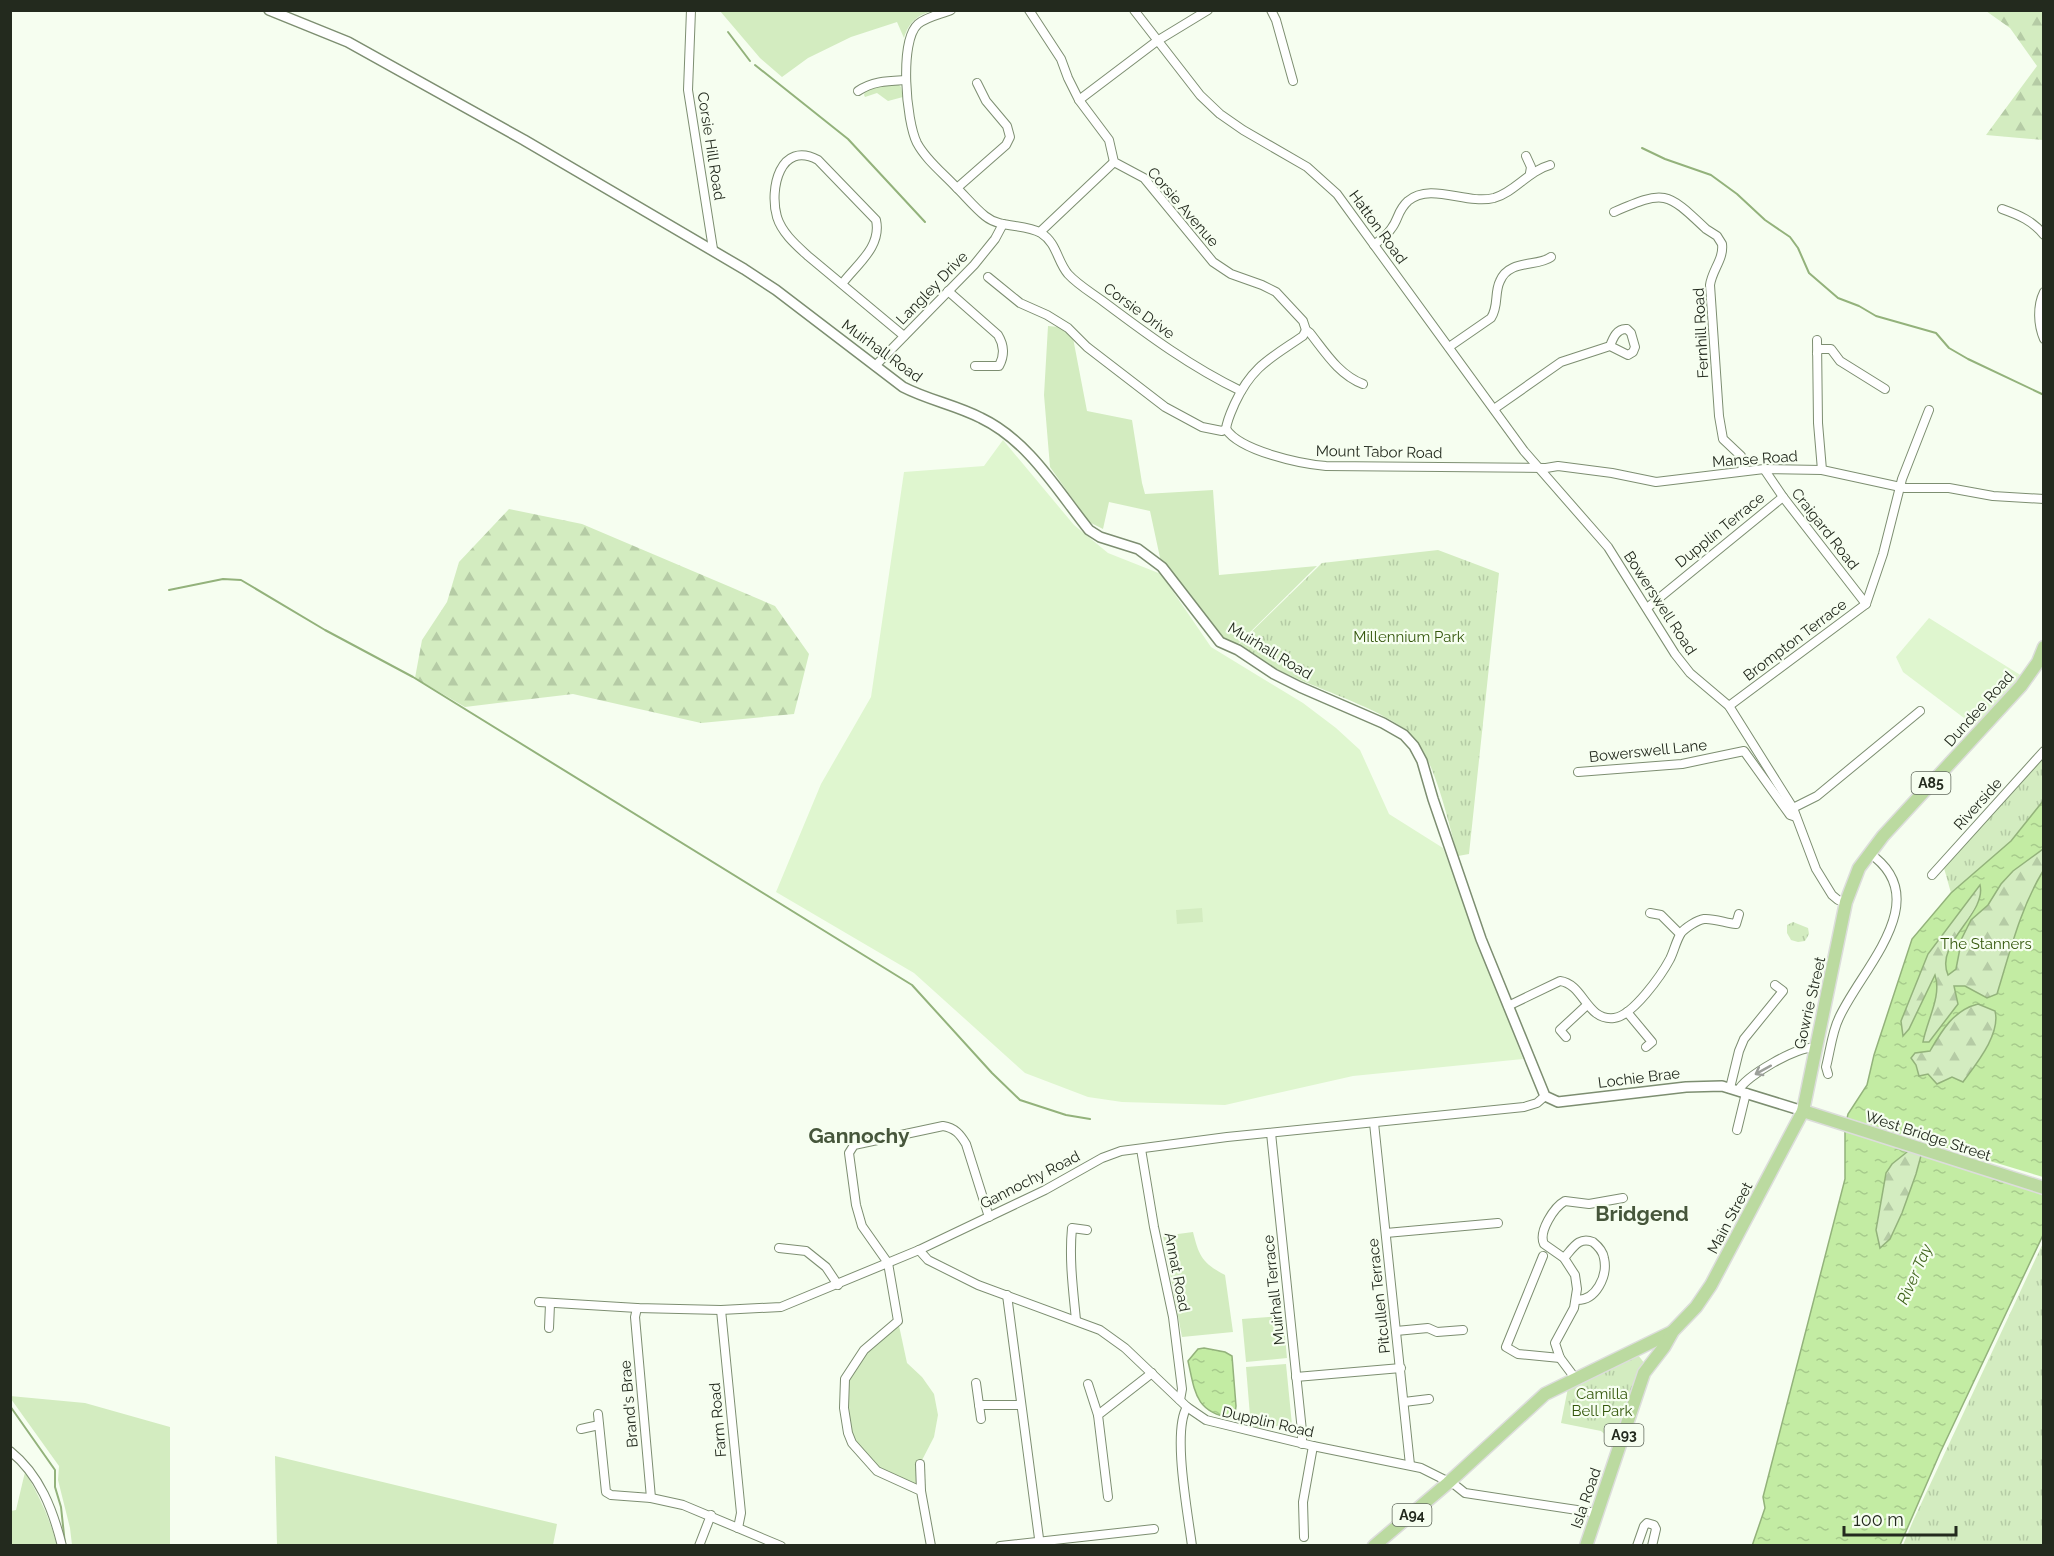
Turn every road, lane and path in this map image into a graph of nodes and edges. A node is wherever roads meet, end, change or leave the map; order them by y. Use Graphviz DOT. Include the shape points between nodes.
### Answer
graph roads {
  1 [pos="269,10"];
  2 [pos="691,10"];
  3 [pos="951,10"];
  4 [pos="1029,10"];
  5 [pos="1134,10"];
  6 [pos="1208,10"];
  7 [pos="1271,10"];
  8 [pos="1157,41"];
  9 [pos="906,80"];
  10 [pos="1293,81"];
  11 [pos="977,83"];
  12 [pos="858,91"];
  13 [pos="1080,100"];
  14 [pos="1526,156"];
  15 [pos="1114,162"];
  16 [pos="1550,165"];
  17 [pos="1530,173"];
  18 [pos="957,188"];
  19 [pos="2002,209"];
  20 [pos="1614,212"];
  21 [pos="1003,224"];
  22 [pos="1040,232"];
  23 [pos="2043,235"];
  24 [pos="1374,244"];
  25 [pos="713,249"];
  26 [pos="1551,258"];
  27 [pos="988,277"];
  28 [pos="842,284"];
  29 [pos="948,291"];
  30 [pos="2043,292"];
  31 [pos="1306,330"];
  32 [pos="904,336"];
  33 [pos="2043,339"];
  34 [pos="1816,340"];
  35 [pos="1610,346"];
  36 [pos="1449,347"];
  37 [pos="1816,354"];
  38 [pos="875,366"];
  39 [pos="975,366"];
  40 [pos="1363,384"];
  41 [pos="1885,389"];
  42 [pos="1241,391"];
  43 [pos="1494,409"];
  44 [pos="1929,410"];
  45 [pos="1226,429"];
  46 [pos="1540,468"];
  47 [pos="1764,469"];
  48 [pos="1822,470"];
  49 [pos="1743,471"];
  50 [pos="1900,487"];
  51 [pos="1783,497"];
  52 [pos="2043,499"];
  53 [pos="1866,604"];
  54 [pos="1647,608"];
  55 [pos="2043,647"];
  56 [pos="1729,706"];
  57 [pos="1920,711"];
  58 [pos="2043,751"];
  59 [pos="1578,772"];
  60 [pos="1792,808"];
  61 [pos="1796,817"];
  62 [pos="1869,853"];
  63 [pos="1932,875"];
  64 [pos="1846,902"];
  65 [pos="1650,913"];
  66 [pos="1738,914"];
  67 [pos="1680,934"];
  68 [pos="1775,985"];
  69 [pos="1587,1005"];
  70 [pos="1508,1006"];
  71 [pos="1627,1012"];
  72 [pos="1566,1037"];
  73 [pos="1646,1047"];
  74 [pos="1815,1048"];
  75 [pos="1828,1074"];
  76 [pos="1738,1091"];
  77 [pos="1545,1096"];
  78 [pos="1803,1111"];
  79 [pos="1374,1123"];
  80 [pos="1737,1130"];
  81 [pos="1271,1133"];
  82 [pos="1141,1149"];
  83 [pos="2043,1188"];
  84 [pos="1623,1198"];
  85 [pos="989,1217"];
  86 [pos="1498,1223"];
  87 [pos="1087,1230"];
  88 [pos="1386,1233"];
  89 [pos="779,1248"];
  90 [pos="919,1250"];
  91 [pos="1543,1256"];
  92 [pos="1564,1258"];
  93 [pos="888,1263"];
  94 [pos="838,1285"];
  95 [pos="1007,1295"];
  96 [pos="1576,1300"];
  97 [pos="539,1302"];
  98 [pos="550,1304"];
  99 [pos="637,1308"];
  100 [pos="721,1310"];
  101 [pos="1076,1320"];
  102 [pos="549,1328"];
  103 [pos="1463,1330"];
  104 [pos="1396,1331"];
  105 [pos="1673,1331"];
  106 [pos="1560,1358"];
  107 [pos="1401,1368"];
  108 [pos="1152,1373"];
  109 [pos="1296,1377"];
  110 [pos="1575,1378"];
  111 [pos="976,1383"];
  112 [pos="1088,1384"];
  113 [pos="1429,1399"];
  114 [pos="1180,1401"];
  115 [pos="1404,1402"];
  116 [pos="1021,1405"];
  117 [pos="980,1406"];
  118 [pos="1187,1407"];
  119 [pos="597,1414"];
  120 [pos="1098,1415"];
  121 [pos="981,1419"];
  122 [pos="599,1425"];
  123 [pos="581,1429"];
  124 [pos="1302,1444"];
  125 [pos="1312,1446"];
  126 [pos="10,1451"];
  127 [pos="920,1464"];
  128 [pos="1410,1465"];
  129 [pos="1448,1483"];
  130 [pos="921,1491"];
  131 [pos="1108,1497"];
  132 [pos="651,1498"];
  133 [pos="1597,1513"];
  134 [pos="711,1515"];
  135 [pos="738,1528"];
  136 [pos="1154,1529"];
  137 [pos="1304,1537"];
  138 [pos="1040,1544"];
  139 [pos="1591,1544"];
  140 [pos="62,1545"];
  141 [pos="699,1545"];
  142 [pos="781,1545"];
  143 [pos="931,1545"];
  144 [pos="1000,1545"];
  145 [pos="1192,1545"];
  146 [pos="1374,1545"];
  147 [pos="1637,1545"];
  148 [pos="1652,1545"];
  1 -- 25 [label="street, Muirhall Road" via="348,42"];
  2 -- 25 [label="street, Corsie Hill Road" via="688,90"];
  3 -- 9 [label="street" via="921,22 913,31"];
  4 -- 13 [label="street" via="1061,59"];
  5 -- 8 [label="street"];
  6 -- 8 [label="street"];
  7 -- 10 [label="street"];
  8 -- 13 [label="street"];
  8 -- 24 [label="street, Hatton Road" via="1220,114 1321,177"];
  9 -- 12 [label="street" via="878,82"];
  9 -- 18 [label="street" via="916,141"];
  11 -- 18 [label="street" via="1007,126 1010,137"];
  13 -- 15 [label="street" via="1109,140"];
  14 -- 17 [label="street"];
  15 -- 22 [label="street"];
  15 -- 31 [label="street, Corsie Avenue" via="1144,178 1213,262 1231,274 1276,292 1303,321"];
  16 -- 17 [label="street"];
  17 -- 24 [label="street" via="1504,194 1490,198 1427,193 1415,196 1401,207 1390,231"];
  18 -- 21 [label="street" via="984,216"];
  19 -- 23 [label="street" via="2022,216"];
  20 -- 49 [label="street, Fernhill Road" via="1648,197 1668,198 1712,231 1722,244 1722,256 1710,285 1719,416 1721,434 1741,456"];
  21 -- 22 [label="street"];
  21 -- 29 [label="street, Langley Drive" via="988,249"];
  22 -- 42 [label="street, Corsie Drive" via="1053,243 1068,274 1088,290 1177,355"];
  24 -- 36 [label="street, Hatton Road"];
  25 -- 38 [label="street, Muirhall Road" via="776,290"];
  26 -- 36 [label="street" via="1527,262 1507,272 1498,283 1496,311 1491,318"];
  27 -- 45 [label="street, Mount Tabor Road" via="1020,303 1068,328 1165,407 1202,427"];
  28 -- 28 [label="street" via="793,243 777,219 776,181 783,165 792,158 807,155 818,160 876,220 873,245"];
  28 -- 32 [label="street"];
  29 -- 32 [label="street, Langley Drive"];
  29 -- 39 [label="street" via="1003,343 999,366"];
  30 -- 33 [label="street" via="2039,328"];
  31 -- 40 [label="street, Corsie Avenue" via="1343,372"];
  31 -- 42 [label="street" via="1259,367"];
  32 -- 38 [label="street, Langley Drive"];
  34 -- 37 [label="street"];
  35 -- 43 [label="street" via="1561,362"];
  36 -- 43 [label="street, Hatton Road"];
  37 -- 41 [label="street" via="1819,349 1831,349 1840,361"];
  37 -- 48 [label="street"];
  38 -- 70 [label="street, Muirhall Road" via="911,391 981,418 1011,437 1031,456 1089,530 1138,549 1162,567 1220,642 1283,679 1404,735 1422,761 1456,867"];
  42 -- 45 [label="street"];
  43 -- 46 [label="street, Hatton Road"];
  44 -- 50 [label="street, Brompton Terrace"];
  45 -- 46 [label="street, Mount Tabor Road" via="1231,436 1265,453 1310,465"];
  46 -- 49 [label="street, Manse Road" via="1558,466 1656,482"];
  46 -- 54 [label="street, Bowerswell Road" via="1608,547"];
  47 -- 48 [label="street, Manse Road"];
  47 -- 49 [label="street, Manse Road"];
  47 -- 51 [label="street, Craigard Road"];
  48 -- 50 [label="street, Manse Road"];
  50 -- 52 [label="street, Manse Road" via="1949,488"];
  50 -- 53 [label="street, Brompton Terrace"];
  51 -- 53 [label="street, Craigard Road"];
  51 -- 54 [label="street, Dupplin Terrace"];
  53 -- 56 [label="street, Brompton Terrace"];
  54 -- 56 [label="street, Bowerswell Road" via="1690,673"];
  55 -- 62 [label="main road, Dundee Road / A85" via="2038,662 2021,686"];
  56 -- 60 [label="street, Bowerswell Road"];
  57 -- 60 [label="street" via="1817,796"];
  58 -- 63 [label="street, Riverside"];
  59 -- 61 [label="street, Bowerswell Lane" via="1682,764 1744,751 1790,815"];
  60 -- 61 [label="street, Bowerswell Road"];
  61 -- 64 [label="street, Bowerswell Road" via="1816,869 1832,895"];
  62 -- 64 [label="main road, Dundee Road / A85"];
  62 -- 75 [label="street" via="1887,869 1896,884 1897,905 1887,939 1838,1019 1826,1067"];
  64 -- 74 [label="main road, Gowrie Street / A85"];
  65 -- 67 [label="street" via="1661,915"];
  66 -- 67 [label="street" via="1736,924 1704,919"];
  67 -- 71 [label="street" via="1664,969"];
  68 -- 76 [label="street" via="1783,991 1739,1050"];
  69 -- 70 [label="street" via="1572,985 1560,981"];
  69 -- 71 [label="street" via="1603,1017 1615,1018"];
  69 -- 72 [label="street" via="1560,1030"];
  70 -- 77 [label="street, Muirhall Road"];
  71 -- 73 [label="street" via="1652,1042"];
  74 -- 76 [label="street, one-way" via="1807,1047 1758,1072"];
  74 -- 78 [label="main road, Gowrie Street / A85"];
  76 -- 77 [label="street, Lochie Brae" via="1710,1085 1558,1102"];
  76 -- 78 [label="street, Lochie Brae"];
  76 -- 80 [label="street"];
  77 -- 79 [label="street, Gannochy Road" via="1524,1107"];
  78 -- 83 [label="main road, West Bridge Street"];
  78 -- 105 [label="main road, Main Street / A93" via="1711,1285 1696,1308"];
  79 -- 81 [label="street, Gannochy Road"];
  79 -- 88 [label="street, Pitcullen Terrace"];
  81 -- 82 [label="street, Gannochy Road"];
  81 -- 109 [label="street, Muirhall Terrace"];
  82 -- 85 [label="street, Gannochy Road" via="1102,1158"];
  82 -- 114 [label="street, Annat Road" via="1173,1317"];
  84 -- 92 [label="street" via="1589,1204 1560,1203 1542,1241"];
  85 -- 90 [label="street, Gannochy Road"];
  85 -- 93 [label="street" via="966,1144 951,1127 854,1144 849,1153 856,1206 862,1226"];
  86 -- 88 [label="street"];
  87 -- 101 [label="street" via="1072,1228"];
  88 -- 104 [label="street, Pitcullen Terrace"];
  89 -- 94 [label="street" via="806,1251 826,1267"];
  90 -- 93 [label="street, Gannochy Road"];
  90 -- 95 [label="street, Dupplin Road" via="928,1260 952,1273"];
  91 -- 106 [label="street" via="1506,1347 1518,1354"];
  92 -- 96 [label="street" via="1575,1275"];
  92 -- 96 [label="street" via="1584,1240 1593,1242 1604,1257 1604,1272 1596,1292 1588,1299"];
  93 -- 94 [label="street, Gannochy Road"];
  93 -- 130 [label="street" via="898,1321 864,1350 845,1379 844,1408 852,1443 877,1471"];
  94 -- 100 [label="street, Gannochy Road" via="781,1307"];
  95 -- 101 [label="street, Dupplin Road"];
  95 -- 116 [label="street"];
  96 -- 106 [label="street" via="1555,1343"];
  97 -- 98 [label="street, Gannochy Road"];
  98 -- 99 [label="street, Gannochy Road"];
  98 -- 102 [label="street"];
  99 -- 100 [label="street, Gannochy Road"];
  99 -- 132 [label="street, Brand's Brae"];
  100 -- 135 [label="street, Farm Road" via="741,1513"];
  101 -- 108 [label="street, Dupplin Road" via="1108,1336"];
  103 -- 104 [label="street"];
  104 -- 107 [label="street, Pitcullen Terrace"];
  105 -- 110 [label="main road, A94"];
  105 -- 133 [label="main road, Isla Road / A93" via="1644,1373"];
  106 -- 110 [label="street"];
  107 -- 109 [label="street"];
  107 -- 115 [label="street, Pitcullen Terrace"];
  108 -- 114 [label="street, Dupplin Road"];
  108 -- 120 [label="street"];
  109 -- 124 [label="street, Muirhall Terrace"];
  110 -- 129 [label="main road, A94" via="1545,1394"];
  111 -- 117 [label="street"];
  112 -- 120 [label="street"];
  113 -- 115 [label="street"];
  114 -- 118 [label="street, Dupplin Road"];
  115 -- 128 [label="street, Pitcullen Terrace"];
  116 -- 117 [label="street"];
  116 -- 138 [label="street"];
  117 -- 121 [label="street"];
  118 -- 124 [label="street, Dupplin Road" via="1206,1420"];
  118 -- 145 [label="street" via="1179,1437"];
  119 -- 122 [label="street"];
  120 -- 131 [label="street"];
  122 -- 123 [label="street"];
  122 -- 132 [label="street" via="606,1492"];
  124 -- 125 [label="street, Dupplin Road"];
  125 -- 128 [label="street, Dupplin Road"];
  125 -- 137 [label="street" via="1303,1502"];
  126 -- 140 [label="street" via="38,1482"];
  127 -- 130 [label="street"];
  128 -- 129 [label="street, Dupplin Road"];
  129 -- 133 [label="street, Dupplin Road" via="1465,1493"];
  129 -- 146 [label="main road, A94"];
  130 -- 143 [label="street"];
  132 -- 134 [label="street"];
  133 -- 139 [label="main road, Isla Road / A93"];
  134 -- 135 [label="street"];
  134 -- 141 [label="street"];
  135 -- 142 [label="street"];
  136 -- 138 [label="street"];
  138 -- 144 [label="street"];
  147 -- 148 [label="street" via="1647,1523 1656,1529"];
}
